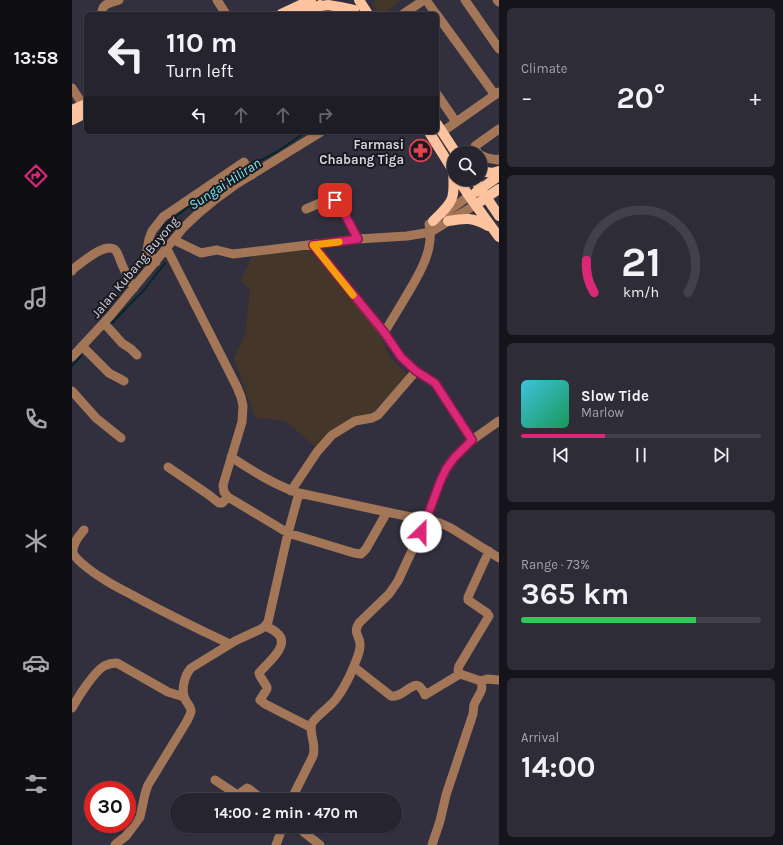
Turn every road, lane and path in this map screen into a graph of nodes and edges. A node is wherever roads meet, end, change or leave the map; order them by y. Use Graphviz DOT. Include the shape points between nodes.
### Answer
graph roads {
  1 [pos="119,0"];
  2 [pos="217,0"];
  3 [pos="330,0"];
  4 [pos="347,0"];
  5 [pos="425,0"];
  6 [pos="465,0"];
  7 [pos="310,1"];
  8 [pos="362,7"];
  9 [pos="101,12"];
  10 [pos="225,12"];
  11 [pos="285,12"];
  12 [pos="302,12"];
  13 [pos="406,12"];
  14 [pos="435,12"];
  15 [pos="439,18"];
  16 [pos="499,49"];
  17 [pos="72,88"];
  18 [pos="497,93"];
  19 [pos="439,97"];
  20 [pos="84,106"];
  21 [pos="84,107"];
  22 [pos="84,108"];
  23 [pos="72,110"];
  24 [pos="72,120"];
  25 [pos="456,122"];
  26 [pos="440,128"];
  27 [pos="499,129"];
  28 [pos="318,134"];
  29 [pos="430,134"];
  30 [pos="452,146"];
  31 [pos="475,146"];
  32 [pos="487,158"];
  33 [pos="499,159"];
  34 [pos="447,161"];
  35 [pos="499,171"];
  36 [pos="487,172"];
  37 [pos="252,175"];
  38 [pos="499,176"];
  39 [pos="455,186"];
  40 [pos="463,186"];
  41 [pos="478,186"];
  42 [pos="480,189"];
  43 [pos="499,189"];
  44 [pos="469,196"];
  45 [pos="486,197"];
  46 [pos="475,205"];
  47 [pos="306,208"];
  48 [pos="499,216"];
  49 [pos="448,221"];
  50 [pos="431,225"];
  51 [pos="491,228"];
  52 [pos="499,237"];
  53 [pos="358,239"];
  54 [pos="174,240"];
  55 [pos="313,245"];
  56 [pos="167,249"];
  57 [pos="156,262"];
  58 [pos="72,269"];
  59 [pos="134,288"];
  60 [pos="104,323"];
  61 [pos="384,332"];
  62 [pos="82,346"];
  63 [pos="137,355"];
  64 [pos="72,357"];
  65 [pos="416,371"];
  66 [pos="124,381"];
  67 [pos="72,391"];
  68 [pos="499,421"];
  69 [pos="121,438"];
  70 [pos="472,440"];
  71 [pos="231,457"];
  72 [pos="168,466"];
  73 [pos="295,492"];
  74 [pos="228,497"];
  75 [pos="386,512"];
  76 [pos="426,520"];
  77 [pos="84,530"];
  78 [pos="288,533"];
  79 [pos="489,551"];
  80 [pos="499,558"];
  81 [pos="265,626"];
  82 [pos="230,644"];
  83 [pos="354,667"];
  84 [pos="460,674"];
  85 [pos="499,680"];
  86 [pos="481,681"];
  87 [pos="184,697"];
  88 [pos="72,708"];
  89 [pos="310,727"];
  90 [pos="215,780"];
  91 [pos="234,793"];
  92 [pos="240,793"];
  93 [pos="254,793"];
  94 [pos="294,793"];
  95 [pos="280,833"];
  96 [pos="305,833"];
  97 [pos="115,845"];
  98 [pos="276,845"];
  99 [pos="320,845"];
  100 [pos="432,845"];
  1 -- 9 [label="street" via="103,7"];
  2 -- 10 [label="street"];
  3 -- 7 [label="main road"];
  4 -- 8 [label="main road"];
  5 -- 13 [label="street"];
  5 -- 14 [label="street"];
  6 -- 16 [label="street"];
  7 -- 8 [label="main road" via="328,6"];
  7 -- 11 [label="main road"];
  7 -- 12 [label="main road"];
  15 -- 18 [label="street"];
  17 -- 20 [label="street"];
  18 -- 25 [label="street"];
  19 -- 25 [label="street"];
  21 -- 23 [label="main road"];
  22 -- 24 [label="main road"];
  25 -- 26 [label="street"];
  26 -- 30 [label="main road"];
  27 -- 31 [label="street"];
  28 -- 37 [label="street, Jalan Kubang Buyong"];
  29 -- 34 [label="main road"];
  32 -- 33 [label="street"];
  35 -- 36 [label="main road"];
  37 -- 54 [label="street, Jalan Kubang Buyong" via="200,212"];
  37 -- 57 [label="street" via="244,162 163,218 152,231 147,250"];
  38 -- 42 [label="main road"];
  39 -- 50 [label="main road" via="450,203"];
  40 -- 44 [label="main road"];
  41 -- 42 [label="main road"];
  42 -- 44 [label="main road"];
  42 -- 45 [label="main road"];
  43 -- 45 [label="main road"];
  44 -- 46 [label="main road"];
  44 -- 50 [label="street"];
  45 -- 46 [label="main road"];
  45 -- 48 [label="main road"];
  46 -- 49 [label="street"];
  46 -- 51 [label="main road"];
  47 -- 53 [label="street" via="332,198 338,202"];
  49 -- 50 [label="street"];
  49 -- 51 [label="main road" via="470,218"];
  50 -- 53 [label="street" via="407,236"];
  50 -- 61 [label="street" via="429,248 420,272"];
  51 -- 52 [label="main road"];
  53 -- 55 [label="street"];
  54 -- 55 [label="street" via="201,253 217,250 233,254"];
  54 -- 56 [label="street, Jalan Kubang Buyong"];
  55 -- 61 [label="street"];
  56 -- 57 [label="street, Jalan Kubang Buyong"];
  56 -- 71 [label="street" via="241,397 242,422"];
  57 -- 59 [label="street, Jalan Kubang Buyong"];
  58 -- 59 [label="street" via="94,253 114,249"];
  59 -- 60 [label="street, Jalan Kubang Buyong"];
  60 -- 62 [label="street, Jalan Kubang Buyong"];
  60 -- 63 [label="street"];
  61 -- 65 [label="street" via="401,357"];
  62 -- 64 [label="street, Jalan Kubang Buyong"];
  62 -- 66 [label="street" via="109,373"];
  65 -- 70 [label="street" via="435,383"];
  65 -- 73 [label="street" via="378,415 355,421 332,435 317,452"];
  67 -- 69 [label="street" via="96,418"];
  68 -- 70 [label="street"];
  70 -- 76 [label="street" via="446,469"];
  71 -- 73 [label="street"];
  71 -- 74 [label="street" via="223,485"];
  72 -- 74 [label="street" via="219,504"];
  73 -- 75 [label="street"];
  73 -- 78 [label="street"];
  74 -- 78 [label="street"];
  75 -- 76 [label="street"];
  75 -- 78 [label="street" via="361,554"];
  76 -- 79 [label="street" via="451,528"];
  76 -- 83 [label="street" via="394,588 356,627 361,644"];
  77 -- 82 [label="street" via="74,544 75,557 102,578"];
  78 -- 81 [label="street"];
  79 -- 80 [label="street"];
  79 -- 84 [label="street" via="468,600 489,616 459,666"];
  81 -- 82 [label="street"];
  81 -- 89 [label="street" via="278,634 282,644 280,650 259,673 267,687 260,700"];
  82 -- 87 [label="street" via="187,672"];
  83 -- 84 [label="street" via="395,697 414,685 418,685 425,695"];
  83 -- 89 [label="street" via="336,698"];
  84 -- 86 [label="street"];
  85 -- 86 [label="street"];
  86 -- 100 [label="street" via="483,688 474,708"];
  87 -- 88 [label="street" via="168,692 112,663 97,671"];
  87 -- 97 [label="street" via="191,712 187,721 148,785 140,817 126,836"];
  89 -- 94 [label="street" via="314,751"];
  90 -- 91 [label="street"];
  92 -- 93 [label="street" via="247,788"];
  95 -- 98 [label="street"];
  96 -- 99 [label="street"];
}
